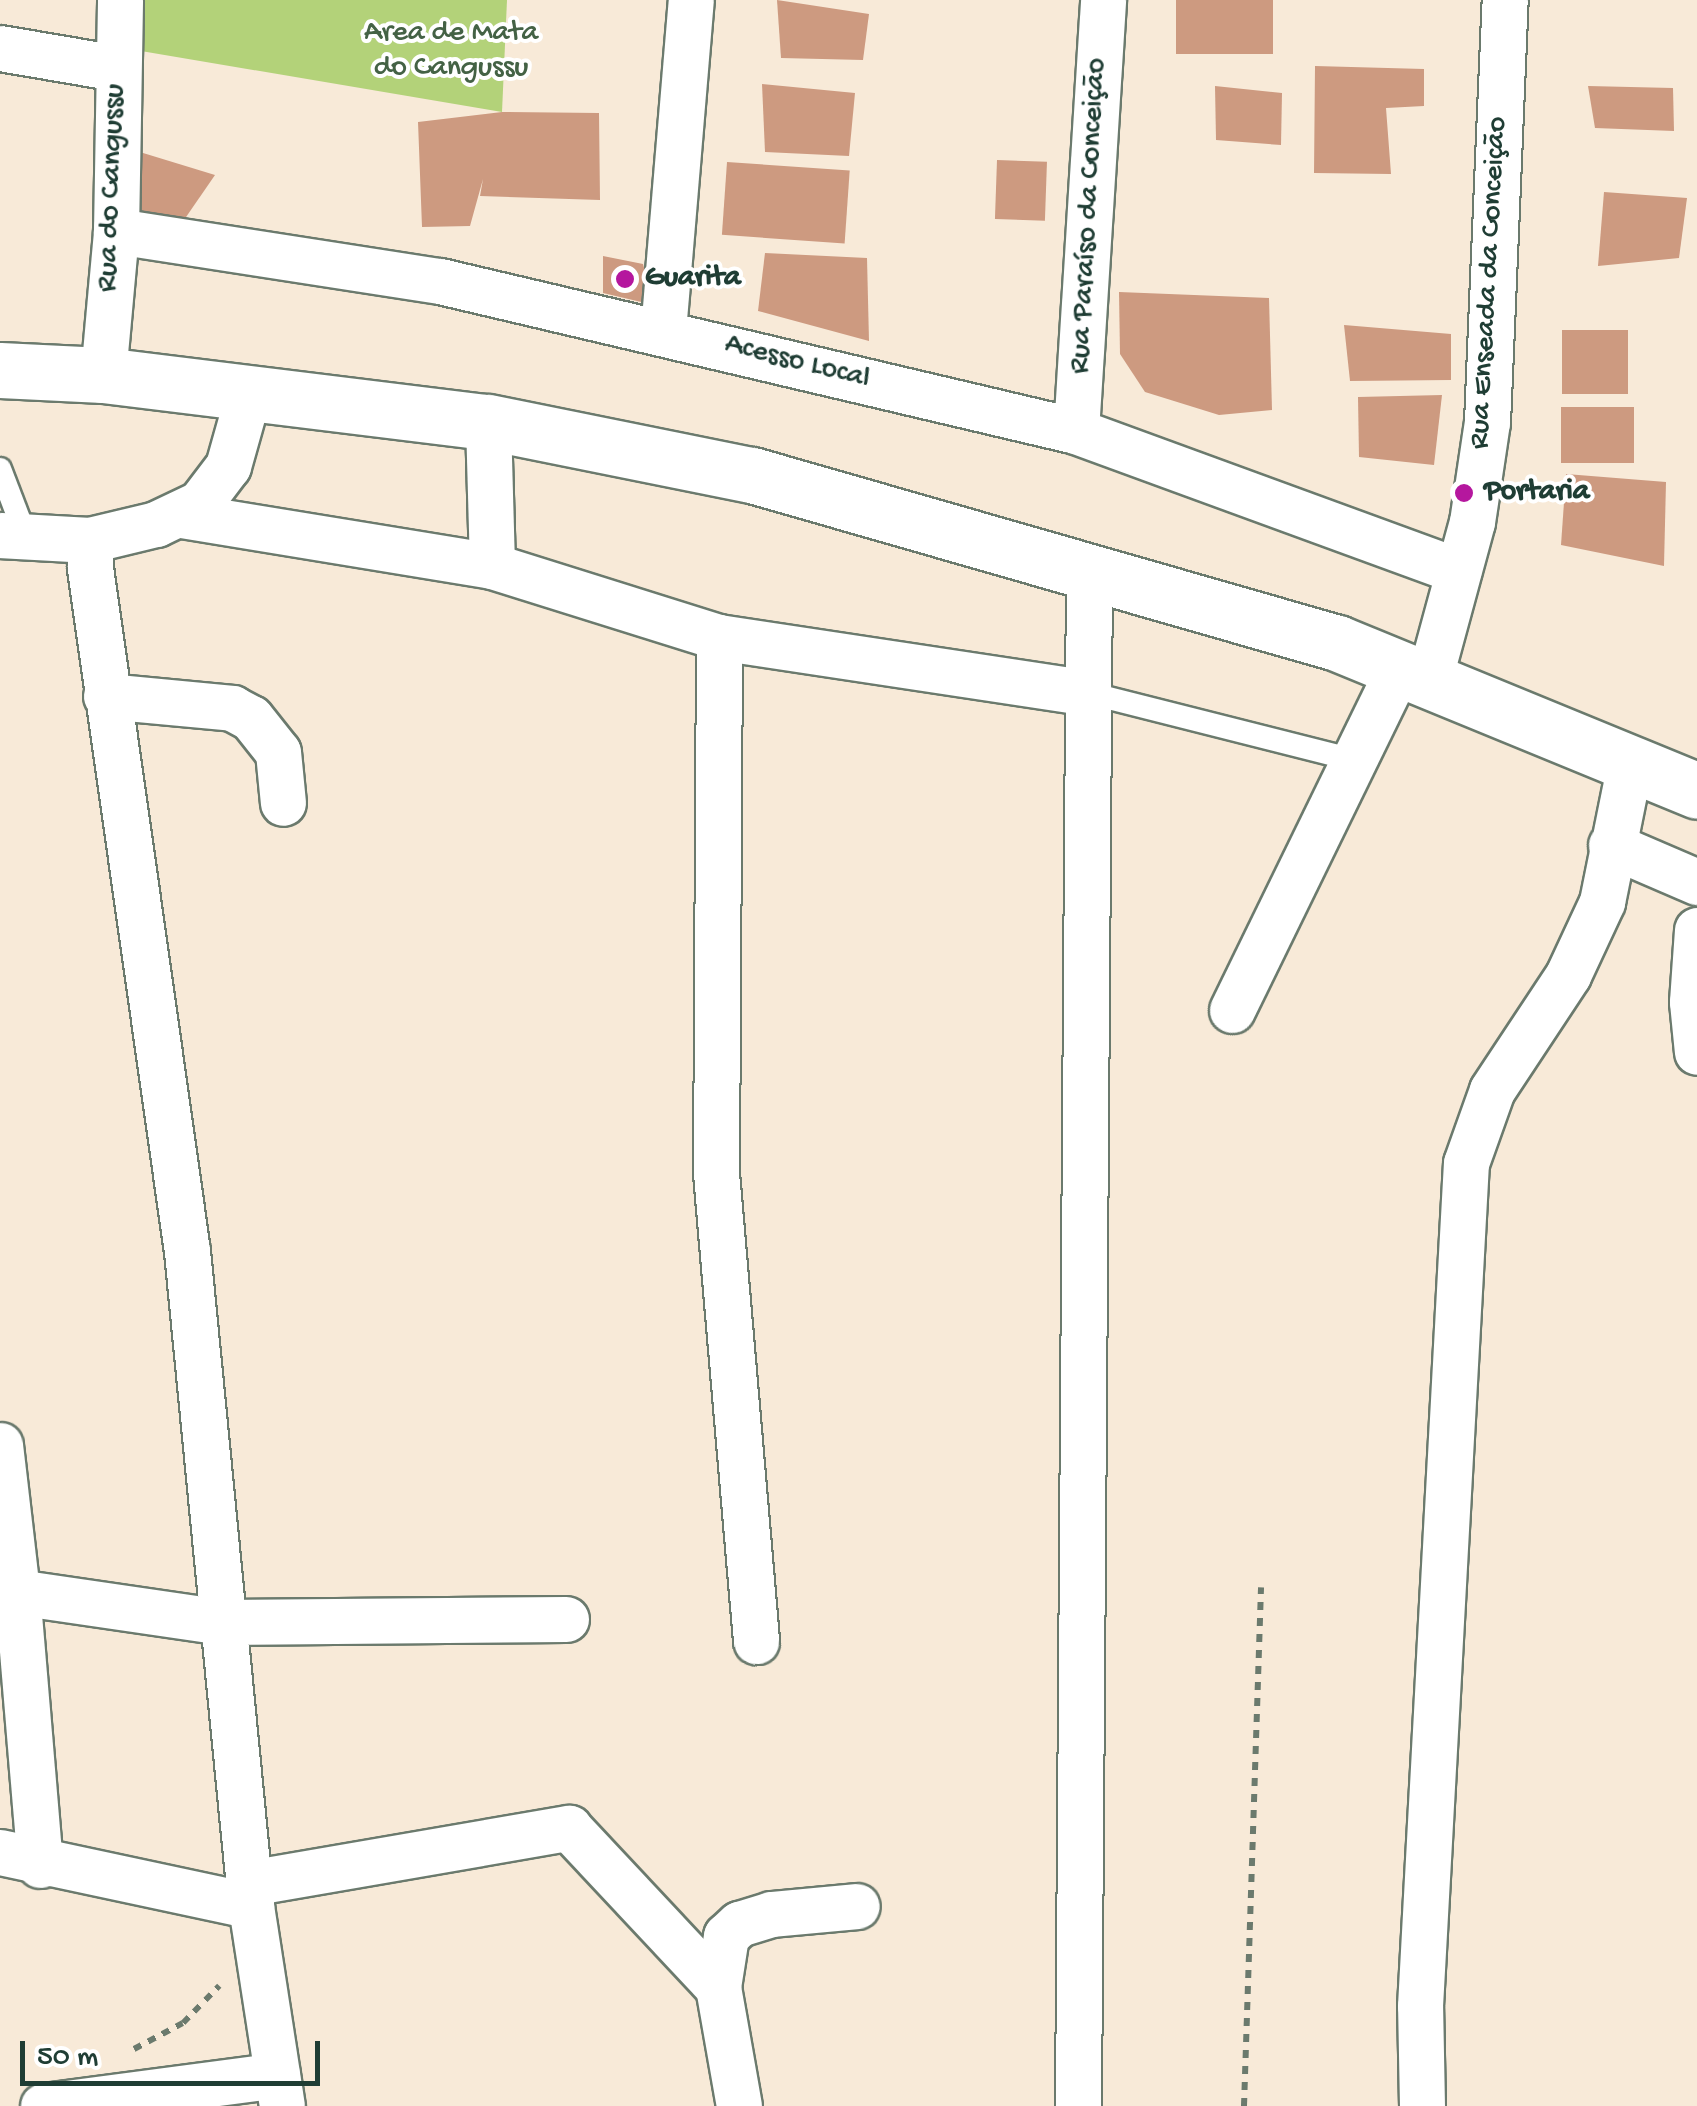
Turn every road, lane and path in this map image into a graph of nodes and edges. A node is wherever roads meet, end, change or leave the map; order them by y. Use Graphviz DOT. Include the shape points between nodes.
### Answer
graph roads {
  1 [pos="120,0"];
  2 [pos="691,0"];
  3 [pos="1102,0"];
  4 [pos="1504,0"];
  5 [pos="0,48"];
  6 [pos="116,68"];
  7 [pos="116,231"];
  8 [pos="663,331"];
  9 [pos="0,370"];
  10 [pos="102,376"];
  11 [pos="248,395"];
  12 [pos="488,422"];
  13 [pos="1076,432"];
  14 [pos="0,469"];
  15 [pos="181,514"];
  16 [pos="13,536"];
  17 [pos="90,540"];
  18 [pos="492,566"];
  19 [pos="1088,570"];
  20 [pos="1458,572"];
  21 [pos="719,637"];
  22 [pos="1413,675"];
  23 [pos="1090,693"];
  24 [pos="106,696"];
  25 [pos="1353,760"];
  26 [pos="1630,763"];
  27 [pos="1697,791"];
  28 [pos="284,802"];
  29 [pos="1611,846"];
  30 [pos="1697,882"];
  31 [pos="1697,930"];
  32 [pos="1232,1010"];
  33 [pos="1697,1052"];
  34 [pos="0,1445"];
  35 [pos="1261,1587"];
  36 [pos="17,1592"];
  37 [pos="566,1619"];
  38 [pos="223,1622"];
  39 [pos="756,1640"];
  40 [pos="20,1858"];
  41 [pos="857,1906"];
  42 [pos="253,1912"];
  43 [pos="718,1987"];
  44 [pos="132,2050"];
  45 [pos="280,2090"];
  46 [pos="114,2101"];
  47 [pos="43,2106"];
  48 [pos="739,2106"];
  49 [pos="1078,2106"];
  50 [pos="1244,2106"];
  51 [pos="1422,2106"];
  1 -- 6 [label="street, Rua do Cangussu"];
  2 -- 8 [label="street"];
  3 -- 13 [label="street, Rua Paraíso da Conceição"];
  4 -- 20 [label="street, Rua Enseada da Conceição" via="1487,422"];
  5 -- 6 [label="street"];
  6 -- 7 [label="street, Rua do Cangussu"];
  7 -- 8 [label="street, Acesso Local" via="440,282"];
  7 -- 10 [label="street, Rua do Cangussu"];
  8 -- 13 [label="street, Acesso Local"];
  9 -- 10 [label="main road"];
  10 -- 11 [label="main road"];
  11 -- 12 [label="main road"];
  11 -- 15 [label="street" via="228,466 200,503"];
  12 -- 18 [label="street"];
  12 -- 19 [label="main road" via="752,475"];
  13 -- 20 [label="street, Acesso Local"];
  14 -- 16 [label="lane"];
  15 -- 17 [label="street"];
  15 -- 18 [label="street"];
  16 -- 17 [label="street"];
  17 -- 24 [label="street"];
  18 -- 21 [label="street"];
  19 -- 22 [label="main road" via="1337,644"];
  19 -- 23 [label="street"];
  20 -- 22 [label="street, Rua Enseada da Conceição"];
  21 -- 23 [label="street"];
  21 -- 39 [label="street" via="716,1174"];
  22 -- 25 [label="street, Rua Enseada da Conceição"];
  22 -- 26 [label="main road"];
  23 -- 25 [label="lane"];
  23 -- 49 [label="street"];
  24 -- 28 [label="street" via="232,708 252,718 278,752"];
  24 -- 38 [label="street" via="186,1251"];
  25 -- 32 [label="street, Rua Enseada da Conceição"];
  26 -- 27 [label="main road"];
  26 -- 29 [label="street"];
  29 -- 30 [label="street"];
  29 -- 51 [label="street" via="1602,902 1585,942 1478,1120 1459,1211 1455,1449 1432,1750"];
  31 -- 33 [label="street"];
  34 -- 36 [label="street"];
  35 -- 50 [label="path"];
  36 -- 38 [label="street"];
  36 -- 40 [label="street"];
  37 -- 38 [label="street"];
  38 -- 42 [label="street"];
  40 -- 42 [label="street"];
  41 -- 43 [label="street" via="739,1924 722,1944"];
  42 -- 43 [label="street" via="569,1828"];
  42 -- 44 [label="path" via="183,2022"];
  42 -- 45 [label="street"];
  43 -- 48 [label="street"];
  45 -- 46 [label="street"];
  46 -- 47 [label="street"];
}
